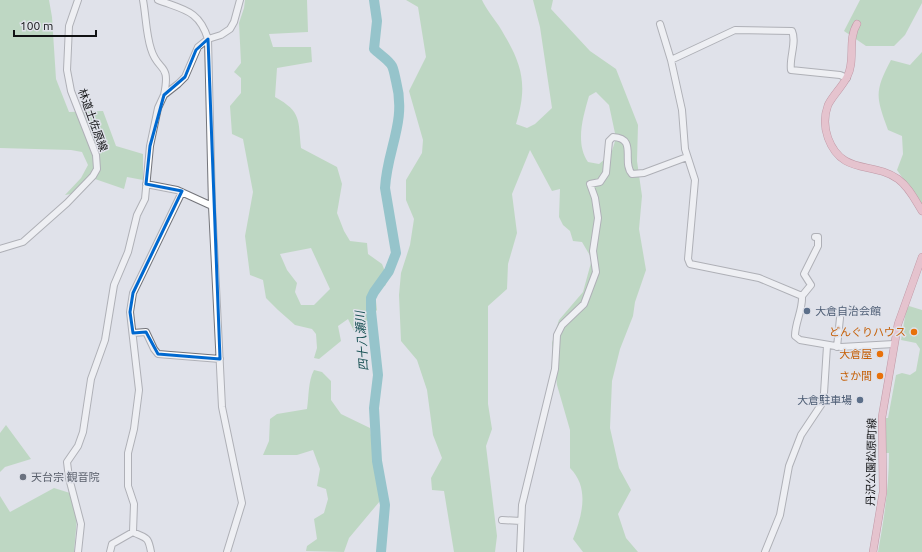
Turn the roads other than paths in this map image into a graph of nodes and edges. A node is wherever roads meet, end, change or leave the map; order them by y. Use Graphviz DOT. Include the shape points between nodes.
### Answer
graph roads {
  1 [pos="78,0"];
  2 [pos="143,0"];
  3 [pos="158,0"];
  4 [pos="240,0"];
  5 [pos="660,24"];
  6 [pos="857,24"];
  7 [pos="208,39"];
  8 [pos="671,60"];
  9 [pos="847,78"];
  10 [pos="164,94"];
  11 [pos="688,157"];
  12 [pos="146,184"];
  13 [pos="182,192"];
  14 [pos="212,206"];
  15 [pos="922,211"];
  16 [pos="815,237"];
  17 [pos="0,249"];
  18 [pos="922,257"];
  19 [pos="802,296"];
  20 [pos="840,318"];
  21 [pos="133,333"];
  22 [pos="894,344"];
  23 [pos="826,346"];
  24 [pos="837,347"];
  25 [pos="220,358"];
  26 [pos="502,520"];
  27 [pos="521,521"];
  28 [pos="133,532"];
  29 [pos="78,552"];
  30 [pos="110,552"];
  31 [pos="151,552"];
  32 [pos="227,552"];
  33 [pos="520,552"];
  34 [pos="765,552"];
  35 [pos="873,552"];
  1 -- 17 [label="street, 林道土佐原線" via="69,26 67,70 71,91 96,155 97,169 67,203 23,242"];
  2 -- 10 [label="street" via="151,48 165,70"];
  3 -- 7 [label="street" via="196,16 204,26"];
  4 -- 7 [label="street" via="230,29"];
  5 -- 8 [label="street"];
  6 -- 9 [label="main road" via="853,33 851,69"];
  7 -- 10 [label="street" via="196,50 185,77"];
  7 -- 14 [label="street"];
  8 -- 9 [label="street" via="735,30 783,29 792,31 794,36 791,70"];
  8 -- 11 [label="street" via="682,110"];
  9 -- 15 [label="main road" via="831,100 825,116 826,130 832,146 850,163 899,180 906,186"];
  10 -- 12 [label="street" via="158,108 150,146"];
  11 -- 19 [label="street" via="695,180 688,258 690,264 759,278"];
  11 -- 27 [label="street" via="644,173 632,174 628,170 627,146 624,140 613,137 609,141 606,173 600,182 590,184 598,218 593,251 596,272 584,304 562,325 557,335 555,369 522,505"];
  12 -- 13 [label="street"];
  12 -- 29 [label="street" via="145,199 137,215 128,252 114,285 104,344 91,379 83,432 78,446 67,462 68,478 81,524"];
  13 -- 14 [label="street"];
  13 -- 21 [label="street" via="133,293 130,312"];
  14 -- 25 [label="street"];
  16 -- 19 [label="street" via="818,237 818,246 804,274 811,285"];
  18 -- 22 [label="main road, 丹沢公園松原町線" via="903,306"];
  19 -- 23 [label="street" via="795,336 800,340"];
  20 -- 24 [label="street"];
  21 -- 25 [label="street" via="146,332 158,354"];
  21 -- 28 [label="street" via="140,390 128,453 128,486 134,504"];
  22 -- 24 [label="street"];
  22 -- 35 [label="main road, 丹沢公園松原町線" via="882,417 883,492"];
  23 -- 24 [label="street"];
  23 -- 34 [label="street" via="821,405 801,435 789,466 780,516"];
  25 -- 32 [label="street" via="224,422 242,503"];
  26 -- 27 [label="street"];
  27 -- 33 [label="street"];
  28 -- 30 [label="street" via="112,544"];
  28 -- 31 [label="street" via="145,536"];
}
